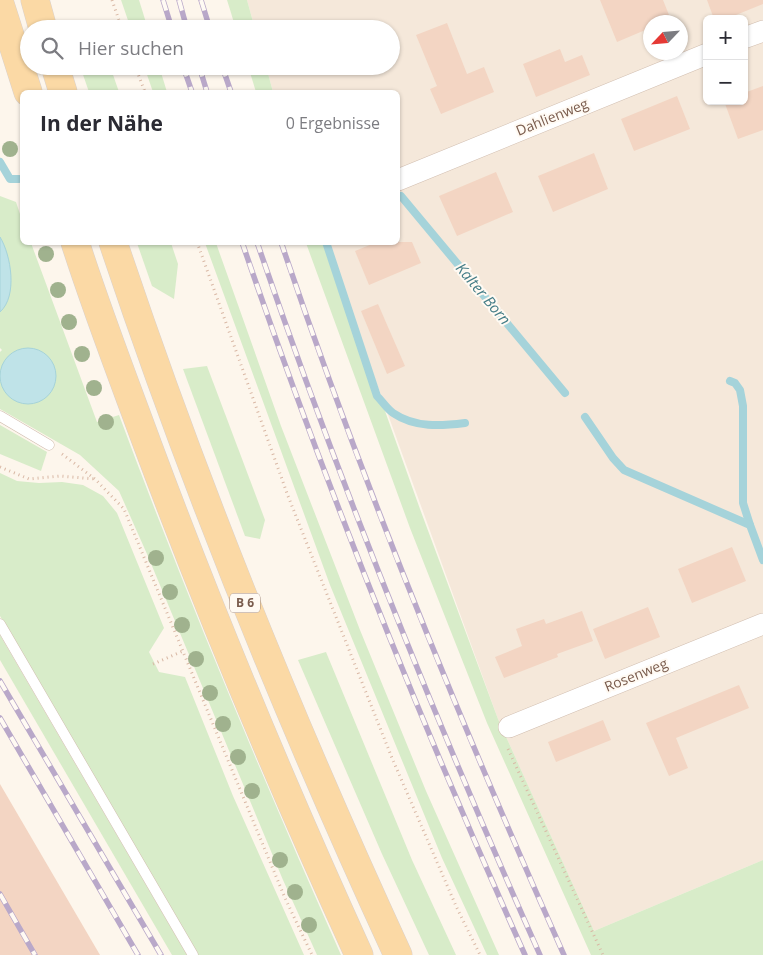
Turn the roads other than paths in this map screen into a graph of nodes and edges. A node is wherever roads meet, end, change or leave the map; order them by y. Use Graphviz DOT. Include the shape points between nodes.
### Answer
graph roads {
  1 [pos="35,0"];
  2 [pos="0,4"];
  3 [pos="41,20"];
  4 [pos="763,31"];
  5 [pos="748,37"];
  6 [pos="703,56"];
  7 [pos="20,67"];
  8 [pos="23,75"];
  9 [pos="58,75"];
  10 [pos="27,90"];
  11 [pos="62,90"];
  12 [pos="400,179"];
  13 [pos="76,245"];
  14 [pos="114,245"];
  15 [pos="0,416"];
  16 [pos="49,445"];
  17 [pos="0,624"];
  18 [pos="763,624"];
  19 [pos="509,727"];
  20 [pos="193,955"];
  21 [pos="359,955"];
  22 [pos="398,955"];
  1 -- 3 [label="main road"];
  2 -- 7 [label="main road"];
  4 -- 5 [label="street"];
  6 -- 12 [label="street, Dahlienweg"];
  8 -- 10 [label="main road"];
  9 -- 11 [label="main road"];
  13 -- 21 [label="main road, B 6" via="104,328 215,619"];
  14 -- 22 [label="main road, B 6" via="246,606"];
  15 -- 16 [label="lane"];
  17 -- 20 [label="lane"];
  18 -- 19 [label="street, Rosenweg"];
}
